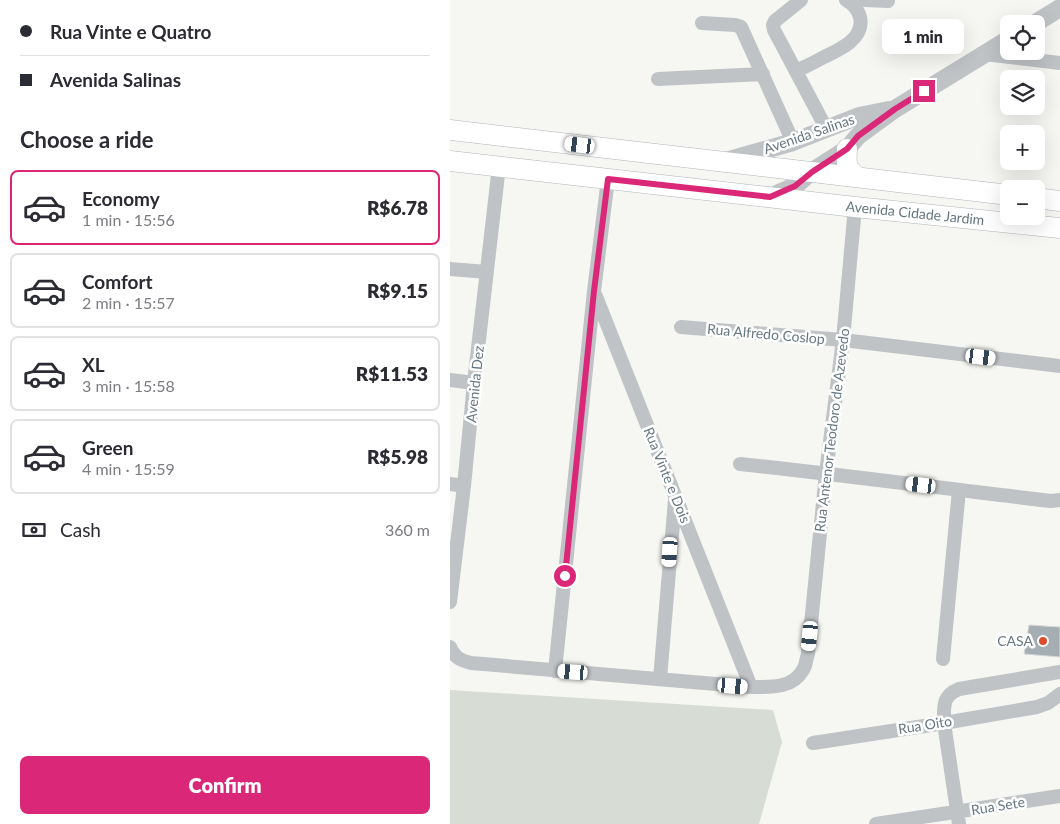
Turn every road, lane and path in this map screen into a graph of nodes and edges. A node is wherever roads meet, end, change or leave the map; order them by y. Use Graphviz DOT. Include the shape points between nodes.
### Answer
graph roads {
  1 [pos="801,0"];
  2 [pos="846,0"];
  3 [pos="865,0"];
  4 [pos="888,1"];
  5 [pos="1060,8"];
  6 [pos="1045,17"];
  7 [pos="702,22"];
  8 [pos="1000,44"];
  9 [pos="984,54"];
  10 [pos="1060,63"];
  11 [pos="796,71"];
  12 [pos="763,74"];
  13 [pos="658,79"];
  14 [pos="895,109"];
  15 [pos="826,128"];
  16 [pos="450,130"];
  17 [pos="793,142"];
  18 [pos="847,149"];
  19 [pos="672,156"];
  20 [pos="450,161"];
  21 [pos="723,162"];
  22 [pos="500,166"];
  23 [pos="812,172"];
  24 [pos="857,177"];
  25 [pos="608,179"];
  26 [pos="668,186"];
  27 [pos="1000,194"];
  28 [pos="770,197"];
  29 [pos="1060,201"];
  30 [pos="855,206"];
  31 [pos="1045,207"];
  32 [pos="1000,210"];
  33 [pos="1045,217"];
  34 [pos="1060,228"];
  35 [pos="450,269"];
  36 [pos="487,272"];
  37 [pos="594,291"];
  38 [pos="681,327"];
  39 [pos="843,340"];
  40 [pos="1060,366"];
  41 [pos="450,380"];
  42 [pos="474,383"];
  43 [pos="740,464"];
  44 [pos="826,473"];
  45 [pos="457,485"];
  46 [pos="959,490"];
  47 [pos="675,497"];
  48 [pos="1057,502"];
  49 [pos="450,594"];
  50 [pos="450,647"];
  51 [pos="943,658"];
  52 [pos="555,671"];
  53 [pos="1060,672"];
  54 [pos="660,679"];
  55 [pos="751,687"];
  56 [pos="1060,694"];
  57 [pos="944,723"];
  58 [pos="813,743"];
  59 [pos="1060,796"];
  60 [pos="958,818"];
  61 [pos="876,824"];
  1 -- 11 [label="street" via="774,25"];
  2 -- 11 [label="street" via="860,15 855,38 846,46"];
  3 -- 4 [label="street"];
  5 -- 6 [label="street"];
  7 -- 12 [label="street" via="741,27"];
  8 -- 9 [label="street, Avenida Salinas"];
  9 -- 10 [label="street"];
  9 -- 14 [label="street, Avenida Salinas"];
  11 -- 15 [label="street"];
  12 -- 13 [label="street"];
  12 -- 17 [label="street"];
  14 -- 15 [label="street, Avenida Salinas" via="859,116"];
  14 -- 18 [label="street, Avenida Salinas" via="858,136"];
  15 -- 17 [label="street, Avenida Salinas"];
  16 -- 19 [label="main road, Avenida Cidade Jardim"];
  17 -- 21 [label="street, Avenida Salinas"];
  18 -- 23 [label="street, Avenida Salinas"];
  18 -- 24 [label="main road" via="848,169"];
  19 -- 21 [label="main road, Avenida Cidade Jardim"];
  19 -- 26 [label="main road"];
  20 -- 22 [label="main road, Avenida Cidade Jardim"];
  21 -- 23 [label="main road, Avenida Cidade Jardim"];
  22 -- 25 [label="main road, Avenida Cidade Jardim"];
  22 -- 36 [label="street, Avenida Dez"];
  23 -- 24 [label="main road, Avenida Cidade Jardim"];
  23 -- 28 [label="street, Avenida Salinas" via="795,186"];
  24 -- 27 [label="main road, Avenida Cidade Jardim"];
  25 -- 26 [label="main road, Avenida Cidade Jardim"];
  25 -- 37 [label="street"];
  26 -- 28 [label="main road, Avenida Cidade Jardim"];
  28 -- 30 [label="main road, Avenida Cidade Jardim"];
  29 -- 31 [label="main road, Avenida Cidade Jardim"];
  30 -- 32 [label="main road, Avenida Cidade Jardim"];
  30 -- 39 [label="street, Rua Antenor Teodoro de Azevedo"];
  33 -- 34 [label="main road, Avenida Cidade Jardim"];
  35 -- 36 [label="street"];
  36 -- 42 [label="street, Avenida Dez"];
  37 -- 47 [label="street, Rua Vinte e Dois"];
  37 -- 52 [label="street"];
  38 -- 39 [label="street, Rua Alfredo Coslop"];
  39 -- 40 [label="street, Rua Alfredo Coslop"];
  39 -- 44 [label="street, Rua Antenor Teodoro de Azevedo"];
  41 -- 42 [label="street"];
  42 -- 45 [label="street, Avenida Dez"];
  43 -- 44 [label="street"];
  44 -- 46 [label="street"];
  44 -- 55 [label="street, Rua Antenor Teodoro de Azevedo" via="808,654 803,670 792,682 778,687"];
  45 -- 49 [label="street, Avenida Dez"];
  46 -- 48 [label="street"];
  46 -- 51 [label="street"];
  47 -- 54 [label="street"];
  47 -- 55 [label="street, Rua Vinte e Dois"];
  50 -- 52 [label="street" via="454,655 471,663"];
  52 -- 54 [label="street"];
  53 -- 57 [label="street" via="959,688 947,696"];
  54 -- 55 [label="street"];
  56 -- 57 [label="street, Rua Oito" via="1037,707"];
  57 -- 58 [label="street, Rua Oito"];
  57 -- 60 [label="street"];
  59 -- 60 [label="street, Rua Sete"];
  60 -- 61 [label="street, Rua Sete"];
}
